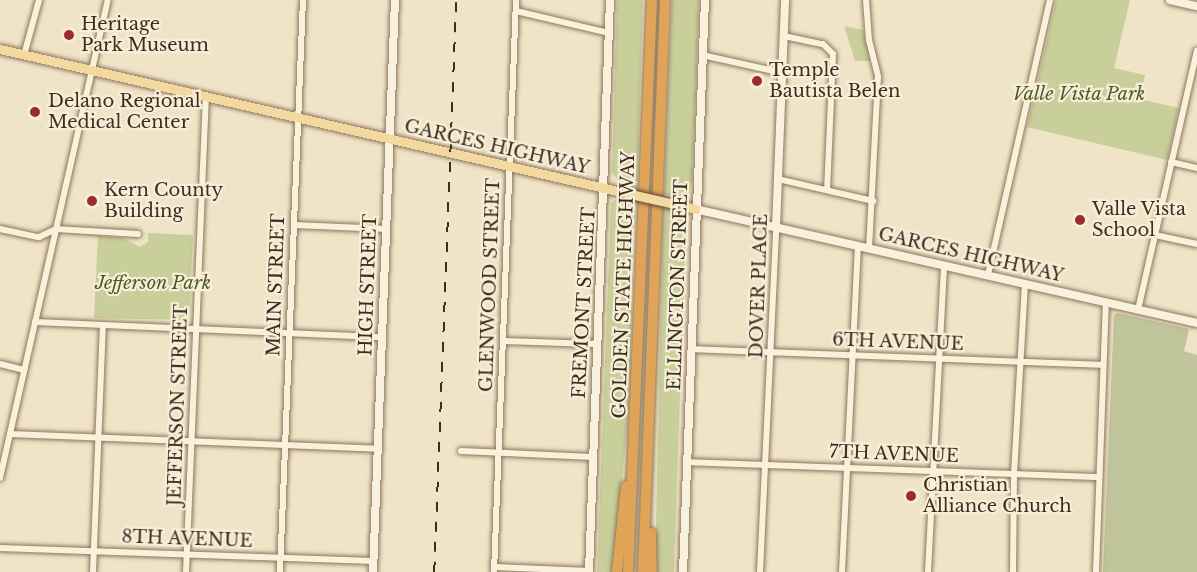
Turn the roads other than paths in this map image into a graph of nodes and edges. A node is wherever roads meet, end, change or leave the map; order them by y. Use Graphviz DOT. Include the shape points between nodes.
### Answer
graph roads {
  1 [pos="39,0"];
  2 [pos="108,0"];
  3 [pos="303,0"];
  4 [pos="394,0"];
  5 [pos="516,0"];
  6 [pos="610,0"];
  7 [pos="652,0"];
  8 [pos="665,0"];
  9 [pos="705,0"];
  10 [pos="786,0"];
  11 [pos="866,0"];
  12 [pos="1050,0"];
  13 [pos="1176,1"];
  14 [pos="1197,6"];
  15 [pos="516,11"];
  16 [pos="609,33"];
  17 [pos="784,36"];
  18 [pos="0,49"];
  19 [pos="1197,51"];
  20 [pos="24,55"];
  21 [pos="702,55"];
  22 [pos="91,70"];
  23 [pos="783,73"];
  24 [pos="206,96"];
  25 [pos="298,117"];
  26 [pos="390,139"];
  27 [pos="1171,162"];
  28 [pos="510,166"];
  29 [pos="1197,168"];
  30 [pos="778,179"];
  31 [pos="604,189"];
  32 [pos="827,190"];
  33 [pos="873,201"];
  34 [pos="695,208"];
  35 [pos="294,225"];
  36 [pos="776,227"];
  37 [pos="0,229"];
  38 [pos="56,229"];
  39 [pos="387,229"];
  40 [pos="138,234"];
  41 [pos="1155,235"];
  42 [pos="1197,244"];
  43 [pos="858,246"];
  44 [pos="869,248"];
  45 [pos="944,266"];
  46 [pos="988,276"];
  47 [pos="1025,284"];
  48 [pos="1106,302"];
  49 [pos="1138,310"];
  50 [pos="35,322"];
  51 [pos="1197,323"];
  52 [pos="103,326"];
  53 [pos="196,329"];
  54 [pos="290,333"];
  55 [pos="383,337"];
  56 [pos="503,341"];
  57 [pos="596,344"];
  58 [pos="691,349"];
  59 [pos="772,352"];
  60 [pos="854,355"];
  61 [pos="940,358"];
  62 [pos="1022,362"];
  63 [pos="0,364"];
  64 [pos="1103,365"];
  65 [pos="24,370"];
  66 [pos="634,426"];
  67 [pos="10,434"];
  68 [pos="98,438"];
  69 [pos="191,442"];
  70 [pos="285,446"];
  71 [pos="378,449"];
  72 [pos="461,451"];
  73 [pos="498,453"];
  74 [pos="592,457"];
  75 [pos="687,462"];
  76 [pos="764,464"];
  77 [pos="846,467"];
  78 [pos="648,470"];
  79 [pos="932,471"];
  80 [pos="1014,474"];
  81 [pos="1099,477"];
  82 [pos="0,478"];
  83 [pos="0,548"];
  84 [pos="94,550"];
  85 [pos="187,554"];
  86 [pos="280,557"];
  87 [pos="374,561"];
  88 [pos="494,570"];
  89 [pos="93,572"];
  90 [pos="186,572"];
  91 [pos="280,572"];
  92 [pos="373,572"];
  93 [pos="589,572"];
  94 [pos="617,572"];
  95 [pos="628,572"];
  96 [pos="643,572"];
  97 [pos="652,572"];
  98 [pos="683,572"];
  99 [pos="760,572"];
  100 [pos="842,572"];
  101 [pos="928,572"];
  102 [pos="1013,572"];
  103 [pos="1096,572"];
  1 -- 20 [label="street"];
  2 -- 22 [label="street"];
  3 -- 25 [label="street, MAIN STREET"];
  4 -- 26 [label="main road, HIGH STREET"];
  5 -- 15 [label="street, GLENWOOD STREET"];
  6 -- 16 [label="street, FREMONT STREET"];
  7 -- 66 [label="highway, GOLDEN STATE HIGHWAY"];
  8 -- 78 [label="highway, GOLDEN STATE HIGHWAY"];
  9 -- 21 [label="street, ELLINGTON STREET"];
  10 -- 17 [label="street, DOVER PLACE"];
  11 -- 33 [label="street" via="869,40 878,72"];
  12 -- 46 [label="street"];
  13 -- 14 [label="street"];
  15 -- 16 [label="street"];
  15 -- 28 [label="street, GLENWOOD STREET"];
  16 -- 31 [label="street, FREMONT STREET"];
  17 -- 23 [label="street, DOVER PLACE"];
  17 -- 32 [label="street" via="823,44 833,54"];
  18 -- 20 [label="main road, GARCES HIGHWAY"];
  19 -- 27 [label="street"];
  20 -- 22 [label="main road, GARCES HIGHWAY"];
  21 -- 23 [label="street"];
  21 -- 34 [label="street, ELLINGTON STREET"];
  22 -- 24 [label="main road, GARCES HIGHWAY"];
  22 -- 38 [label="street"];
  23 -- 30 [label="street, DOVER PLACE"];
  24 -- 25 [label="main road, GARCES HIGHWAY"];
  24 -- 53 [label="street, JEFFERSON STREET"];
  25 -- 26 [label="main road, GARCES HIGHWAY"];
  25 -- 35 [label="street, MAIN STREET"];
  26 -- 28 [label="main road, GARCES HIGHWAY"];
  26 -- 39 [label="main road, HIGH STREET"];
  27 -- 29 [label="street"];
  27 -- 41 [label="street"];
  28 -- 31 [label="main road, GARCES HIGHWAY"];
  28 -- 56 [label="street, GLENWOOD STREET"];
  30 -- 32 [label="street"];
  30 -- 36 [label="street, DOVER PLACE"];
  31 -- 34 [label="main road, GARCES HIGHWAY, bridge"];
  31 -- 57 [label="street, FREMONT STREET"];
  32 -- 33 [label="street"];
  33 -- 44 [label="street"];
  34 -- 36 [label="main road, GARCES HIGHWAY"];
  34 -- 58 [label="street, ELLINGTON STREET"];
  35 -- 39 [label="street"];
  35 -- 54 [label="street, MAIN STREET"];
  36 -- 43 [label="main road, GARCES HIGHWAY"];
  36 -- 59 [label="street, DOVER PLACE"];
  37 -- 38 [label="street" via="39,237"];
  38 -- 40 [label="street"];
  38 -- 50 [label="street"];
  39 -- 55 [label="main road, HIGH STREET"];
  41 -- 42 [label="street"];
  41 -- 49 [label="street"];
  43 -- 44 [label="main road, GARCES HIGHWAY"];
  43 -- 60 [label="street"];
  44 -- 45 [label="main road, GARCES HIGHWAY"];
  45 -- 46 [label="main road, GARCES HIGHWAY"];
  45 -- 61 [label="street"];
  46 -- 47 [label="main road, GARCES HIGHWAY"];
  47 -- 48 [label="main road, GARCES HIGHWAY"];
  47 -- 62 [label="street"];
  48 -- 49 [label="main road, GARCES HIGHWAY"];
  48 -- 64 [label="street"];
  49 -- 51 [label="main road, GARCES HIGHWAY"];
  50 -- 52 [label="street"];
  50 -- 65 [label="street"];
  52 -- 53 [label="street"];
  52 -- 68 [label="street"];
  53 -- 54 [label="street"];
  53 -- 69 [label="street, JEFFERSON STREET"];
  54 -- 55 [label="street"];
  54 -- 70 [label="street, MAIN STREET"];
  55 -- 71 [label="main road, HIGH STREET"];
  56 -- 57 [label="street"];
  56 -- 73 [label="street, GLENWOOD STREET"];
  57 -- 74 [label="street, FREMONT STREET"];
  58 -- 59 [label="street, 6TH AVENUE"];
  58 -- 75 [label="street, ELLINGTON STREET"];
  59 -- 60 [label="street, 6TH AVENUE"];
  59 -- 76 [label="street, DOVER PLACE"];
  60 -- 61 [label="street, 6TH AVENUE"];
  60 -- 77 [label="street"];
  61 -- 62 [label="street, 6TH AVENUE"];
  61 -- 79 [label="street"];
  62 -- 64 [label="street, 6TH AVENUE"];
  62 -- 80 [label="street"];
  63 -- 65 [label="street"];
  64 -- 81 [label="street"];
  65 -- 67 [label="street"];
  66 -- 94 [label="highway"];
  66 -- 95 [label="highway, GOLDEN STATE HIGHWAY"];
  67 -- 68 [label="street"];
  67 -- 82 [label="street"];
  68 -- 69 [label="street"];
  68 -- 84 [label="street"];
  69 -- 70 [label="street"];
  69 -- 85 [label="street, JEFFERSON STREET"];
  70 -- 71 [label="street"];
  70 -- 86 [label="street, MAIN STREET"];
  71 -- 87 [label="main road, HIGH STREET"];
  72 -- 73 [label="street"];
  73 -- 74 [label="street"];
  73 -- 88 [label="street, GLENWOOD STREET"];
  74 -- 93 [label="street, FREMONT STREET"];
  75 -- 76 [label="street, 7TH AVENUE"];
  75 -- 98 [label="street, ELLINGTON STREET"];
  76 -- 77 [label="street, 7TH AVENUE"];
  76 -- 99 [label="street, DOVER PLACE"];
  77 -- 79 [label="street, 7TH AVENUE"];
  77 -- 100 [label="street"];
  78 -- 96 [label="highway, GOLDEN STATE HIGHWAY"];
  78 -- 97 [label="highway"];
  79 -- 80 [label="street, 7TH AVENUE"];
  79 -- 101 [label="street"];
  80 -- 81 [label="street, 7TH AVENUE"];
  80 -- 102 [label="street"];
  81 -- 103 [label="street"];
  83 -- 84 [label="street, 8TH AVENUE"];
  84 -- 85 [label="street, 8TH AVENUE"];
  84 -- 89 [label="street"];
  85 -- 86 [label="street, 8TH AVENUE"];
  85 -- 90 [label="street, JEFFERSON STREET"];
  86 -- 87 [label="street, 8TH AVENUE"];
  86 -- 91 [label="street, MAIN STREET"];
  87 -- 92 [label="main road, HIGH STREET"];
  88 -- 93 [label="street"];
}
